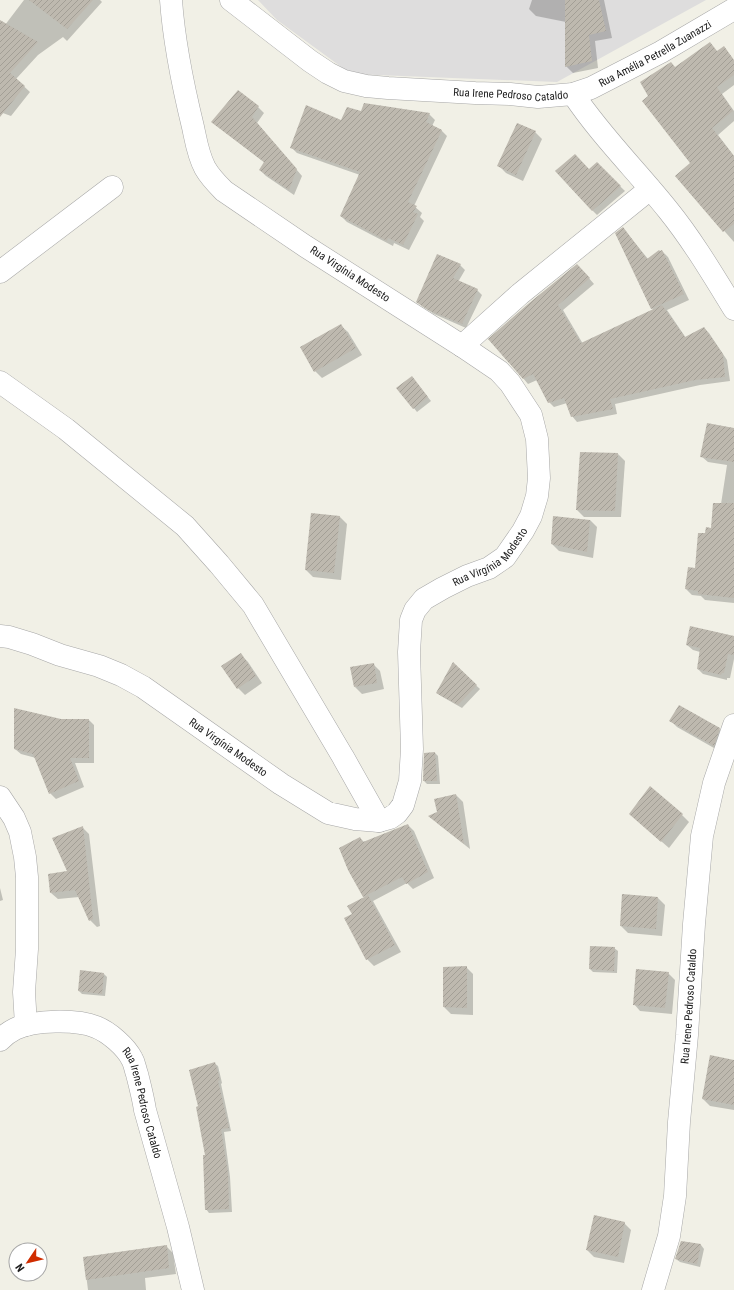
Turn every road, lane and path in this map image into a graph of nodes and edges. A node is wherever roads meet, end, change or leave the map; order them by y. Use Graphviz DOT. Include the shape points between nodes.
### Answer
graph roads {
  1 [pos="172,0"];
  2 [pos="231,0"];
  3 [pos="734,9"];
  4 [pos="573,94"];
  5 [pos="112,187"];
  6 [pos="650,189"];
  7 [pos="0,272"];
  8 [pos="734,309"];
  9 [pos="462,346"];
  10 [pos="0,382"];
  11 [pos="0,636"];
  12 [pos="734,725"];
  13 [pos="0,797"];
  14 [pos="379,821"];
  15 [pos="26,1025"];
  16 [pos="0,1040"];
  17 [pos="192,1290"];
  18 [pos="654,1290"];
  1 -- 9 [label="street, Rua Virgínia Modesto" via="186,102 198,152 214,181 224,192 305,246"];
  2 -- 4 [label="street, Rua Irene Pedroso Cataldo" via="328,74 344,81 366,86 538,97"];
  3 -- 4 [label="street, Rua Amélia Petrella Zuanazzi" via="622,73"];
  4 -- 6 [label="street, Rua Irene Pedroso Cataldo" via="609,142"];
  5 -- 7 [label="street"];
  6 -- 8 [label="street, Rua Irene Pedroso Cataldo" via="688,237"];
  6 -- 9 [label="street" via="520,294"];
  9 -- 14 [label="street, Rua Virgínia Modesto" via="499,371 531,414 537,440 537,496 531,516 505,557 489,568 467,576 424,599 413,615 409,652 412,749 410,781 403,805 397,813"];
  10 -- 14 [label="street" via="66,429 185,526 219,564 253,605"];
  11 -- 14 [label="street, Rua Virgínia Modesto" via="32,644 121,675 143,687 281,784 328,813"];
  12 -- 18 [label="street, Rua Irene Pedroso Cataldo" via="714,783 702,836 675,1196 669,1236"];
  13 -- 15 [label="street" via="20,832 25,857"];
  15 -- 16 [label="street, Rua Irene Pedroso Cataldo" via="8,1033"];
  15 -- 17 [label="street, Rua Irene Pedroso Cataldo" via="71,1021 96,1027 112,1037 133,1060 178,1227"];
}
